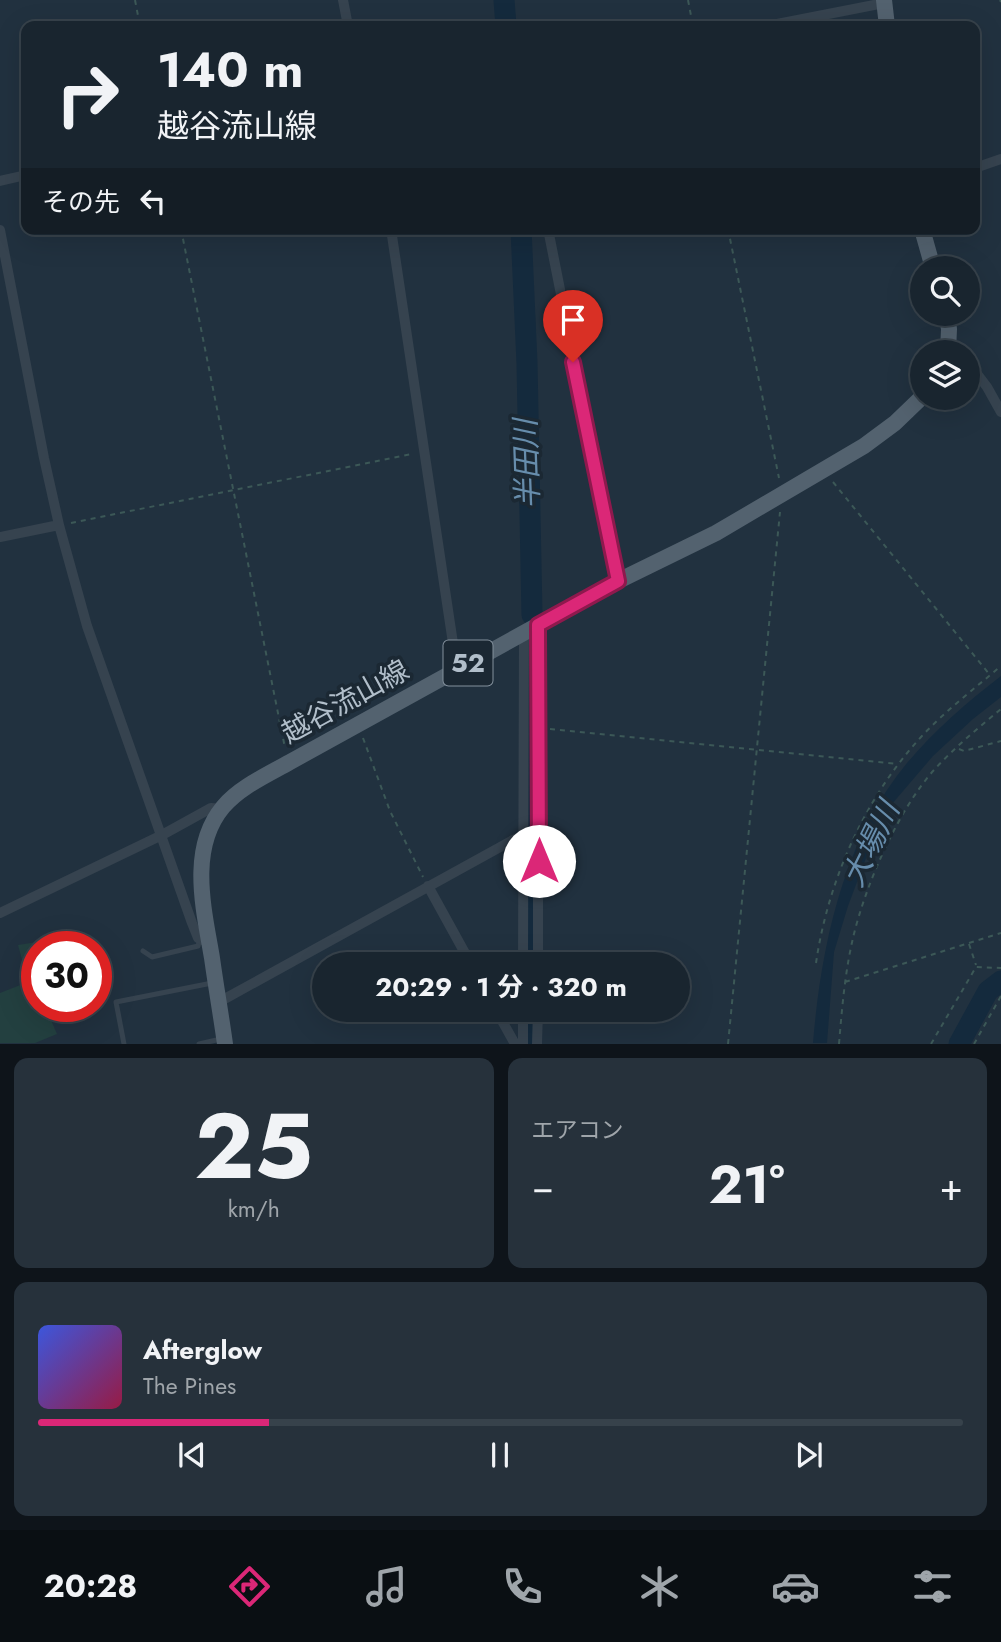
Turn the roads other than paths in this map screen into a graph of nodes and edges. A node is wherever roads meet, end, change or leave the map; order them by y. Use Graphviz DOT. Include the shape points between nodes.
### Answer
graph roads {
  1 [pos="343,0"];
  2 [pos="884,2"];
  3 [pos="347,21"];
  4 [pos="792,21"];
  5 [pos="886,21"];
  6 [pos="1001,159"];
  7 [pos="980,166"];
  8 [pos="21,176"];
  9 [pos="0,181"];
  10 [pos="0,230"];
  11 [pos="392,235"];
  12 [pos="549,235"];
  13 [pos="924,235"];
  14 [pos="930,256"];
  15 [pos="980,378"];
  16 [pos="910,408"];
  17 [pos="1001,412"];
  18 [pos="59,525"];
  19 [pos="0,537"];
  20 [pos="618,581"];
  21 [pos="531,629"];
  22 [pos="457,670"];
  23 [pos="222,809"];
  24 [pos="162,835"];
  25 [pos="531,835"];
  26 [pos="428,887"];
  27 [pos="0,914"];
  28 [pos="204,939"];
  29 [pos="143,950"];
  30 [pos="464,952"];
  31 [pos="524,952"];
  32 [pos="537,952"];
  33 [pos="216,982"];
  34 [pos="219,1002"];
  35 [pos="508,1022"];
  36 [pos="524,1022"];
  37 [pos="533,1022"];
  38 [pos="525,1040"];
  39 [pos="225,1041"];
  40 [pos="124,1044"];
  41 [pos="199,1044"];
  1 -- 3 [label="street"];
  2 -- 4 [label="street"];
  2 -- 5 [label="main road"];
  6 -- 7 [label="street"];
  8 -- 9 [label="street"];
  10 -- 18 [label="street"];
  11 -- 22 [label="street"];
  12 -- 20 [label="street"];
  13 -- 14 [label="main road"];
  15 -- 17 [label="street"];
  16 -- 20 [label="main road, 越谷流山線 / 52" via="879,436 823,470 716,533"];
  18 -- 19 [label="street"];
  18 -- 24 [label="street" via="87,626"];
  20 -- 21 [label="main road, 越谷流山線 / 52"];
  21 -- 22 [label="main road, 越谷流山線 / 52"];
  21 -- 25 [label="street"];
  21 -- 25 [label="street" via="539,729"];
  22 -- 23 [label="main road, 越谷流山線 / 52" via="289,762 240,791"];
  23 -- 24 [label="street" via="211,808"];
  23 -- 28 [label="main road, 越谷流山線 / 52" via="202,861"];
  24 -- 27 [label="street"];
  24 -- 28 [label="street" via="180,891"];
  25 -- 26 [label="street"];
  25 -- 31 [label="street"];
  25 -- 32 [label="street"];
  26 -- 30 [label="street"];
  26 -- 34 [label="street"];
  28 -- 29 [label="lane" via="198,946 152,957"];
  28 -- 33 [label="main road, 越谷流山線 / 52"];
  33 -- 34 [label="main road, 越谷流山線 / 52"];
  33 -- 40 [label="lane" via="116,1002"];
  34 -- 39 [label="main road, 越谷流山線 / 52"];
  35 -- 38 [label="street"];
  36 -- 38 [label="street"];
  37 -- 38 [label="street"];
  39 -- 41 [label="lane"];
}
